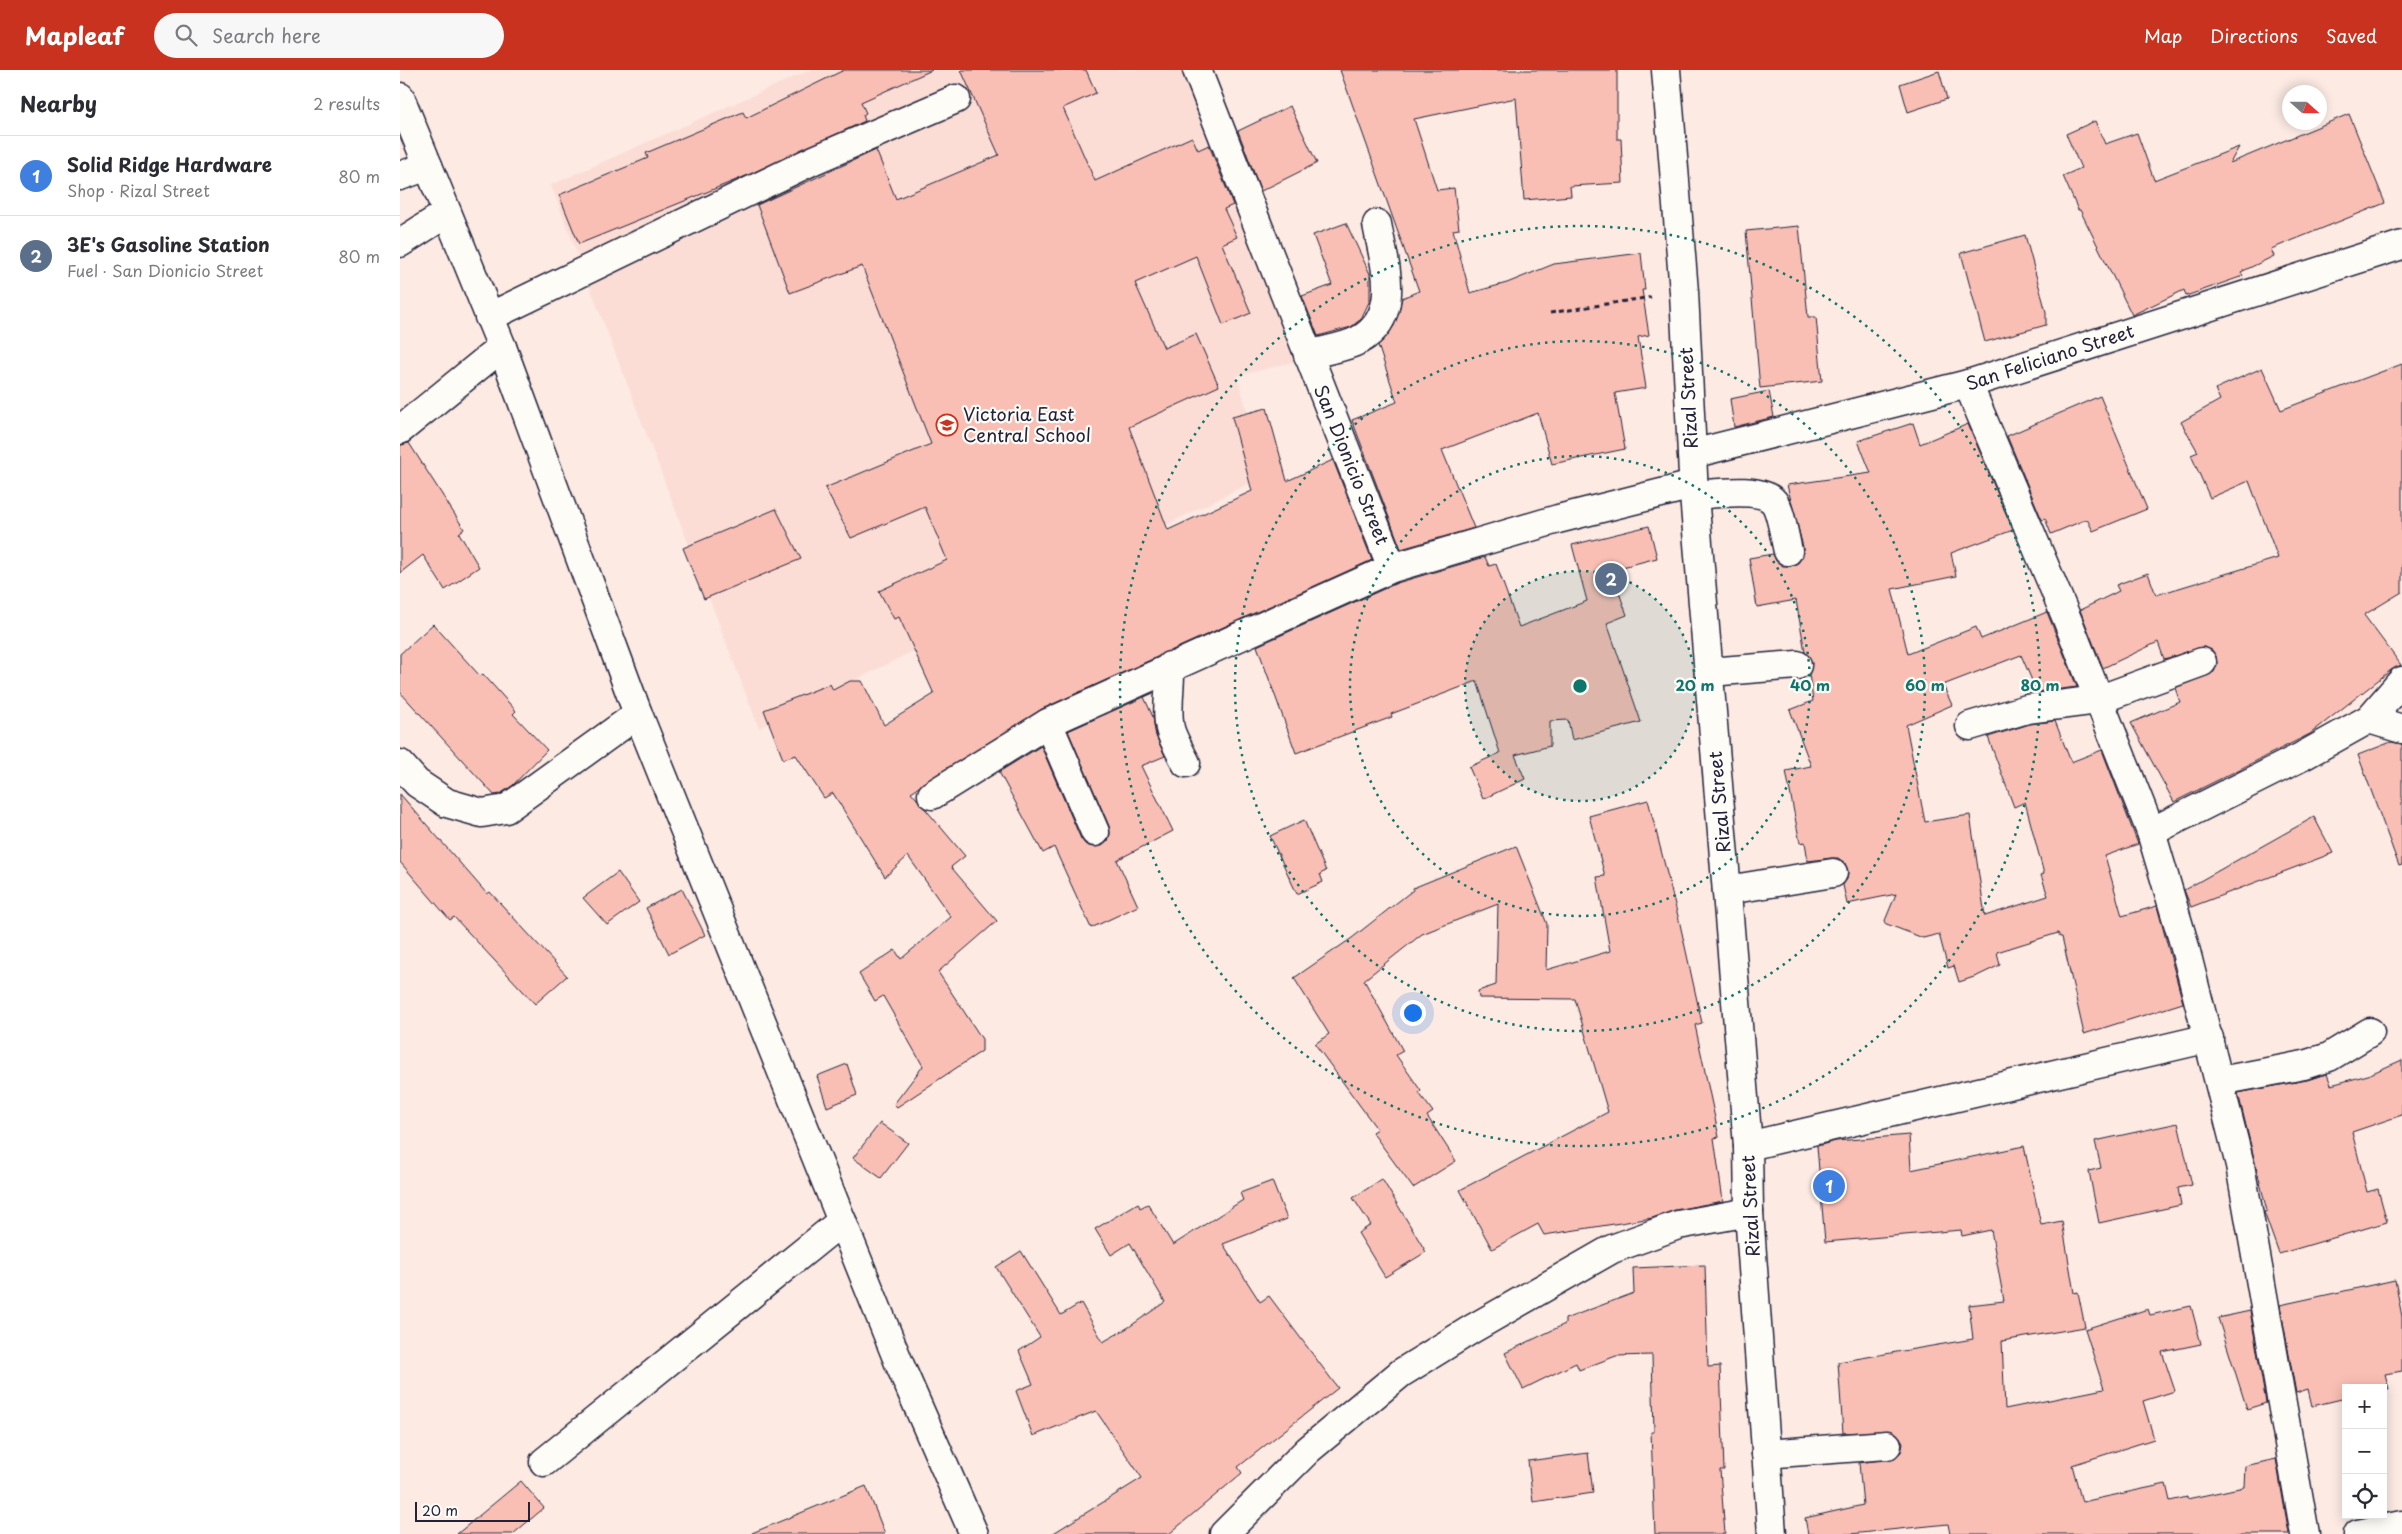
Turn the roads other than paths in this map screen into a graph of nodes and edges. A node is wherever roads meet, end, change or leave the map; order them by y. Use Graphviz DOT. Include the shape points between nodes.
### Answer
graph roads {
  1 [pos="1197,70"];
  2 [pos="1666,70"];
  3 [pos="400,97"];
  4 [pos="956,99"];
  5 [pos="406,130"];
  6 [pos="428,166"];
  7 [pos="400,176"];
  8 [pos="447,213"];
  9 [pos="1377,224"];
  10 [pos="400,243"];
  11 [pos="2402,245"];
  12 [pos="489,317"];
  13 [pos="502,347"];
  14 [pos="1308,355"];
  15 [pos="1968,384"];
  16 [pos="400,430"];
  17 [pos="1692,454"];
  18 [pos="1693,490"];
  19 [pos="1788,551"];
  20 [pos="1392,568"];
  21 [pos="2202,662"];
  22 [pos="1797,665"];
  23 [pos="1170,666"];
  24 [pos="1709,672"];
  25 [pos="2402,681"];
  26 [pos="2098,700"];
  27 [pos="638,714"];
  28 [pos="2369,719"];
  29 [pos="1048,723"];
  30 [pos="1970,726"];
  31 [pos="2402,729"];
  32 [pos="1186,763"];
  33 [pos="400,764"];
  34 [pos="932,794"];
  35 [pos="1094,832"];
  36 [pos="2151,832"];
  37 [pos="1833,873"];
  38 [pos="1727,890"];
  39 [pos="2370,1032"];
  40 [pos="2209,1038"];
  41 [pos="2220,1081"];
  42 [pos="1748,1146"];
  43 [pos="1749,1212"];
  44 [pos="842,1221"];
  45 [pos="1887,1445"];
  46 [pos="1766,1454"];
  47 [pos="544,1462"];
  48 [pos="2402,1525"];
  49 [pos="974,1534"];
  50 [pos="1224,1534"];
  51 [pos="1772,1534"];
  52 [pos="2306,1534"];
  53 [pos="2358,1534"];
  1 -- 14 [label="street, San Dionicio Street"];
  2 -- 17 [label="street, Rizal Street" via="1684,292"];
  3 -- 5 [label="street"];
  4 -- 12 [label="street" via="814,160"];
  5 -- 6 [label="street"];
  6 -- 7 [label="street"];
  6 -- 8 [label="street"];
  8 -- 10 [label="street"];
  8 -- 12 [label="street"];
  9 -- 14 [label="street" via="1388,282 1387,306 1378,324 1359,340"];
  11 -- 15 [label="street, San Feliciano Street"];
  12 -- 13 [label="street"];
  13 -- 16 [label="street"];
  13 -- 27 [label="street"];
  14 -- 20 [label="street, San Dionicio Street"];
  15 -- 17 [label="street, San Feliciano Street"];
  15 -- 26 [label="street"];
  17 -- 18 [label="street, Rizal Street"];
  18 -- 19 [label="street" via="1766,496 1775,503"];
  18 -- 20 [label="street" via="1558,519"];
  18 -- 24 [label="street, Rizal Street"];
  20 -- 23 [label="street"];
  21 -- 26 [label="street"];
  22 -- 24 [label="street"];
  23 -- 29 [label="street"];
  23 -- 32 [label="street" via="1170,731"];
  24 -- 38 [label="street, Rizal Street"];
  25 -- 28 [label="street"];
  26 -- 30 [label="street" via="2027,709"];
  26 -- 36 [label="street"];
  27 -- 33 [label="street" via="506,809 482,813 447,803 417,783"];
  27 -- 44 [label="street"];
  28 -- 31 [label="street"];
  28 -- 36 [label="street"];
  29 -- 34 [label="street"];
  29 -- 35 [label="street"];
  36 -- 40 [label="street"];
  37 -- 38 [label="street"];
  38 -- 42 [label="street, Rizal Street"];
  39 -- 41 [label="street" via="2329,1057"];
  40 -- 41 [label="street"];
  40 -- 42 [label="street"];
  41 -- 52 [label="street" via="2240,1164"];
  42 -- 43 [label="street, Rizal Street"];
  43 -- 46 [label="street, Rizal Street"];
  43 -- 50 [label="street" via="1678,1225 1612,1249 1472,1329 1401,1374 1316,1443"];
  44 -- 47 [label="street"];
  44 -- 49 [label="street" via="899,1363"];
  45 -- 46 [label="street"];
  46 -- 51 [label="street, Rizal Street"];
  48 -- 53 [label="street"];
}
